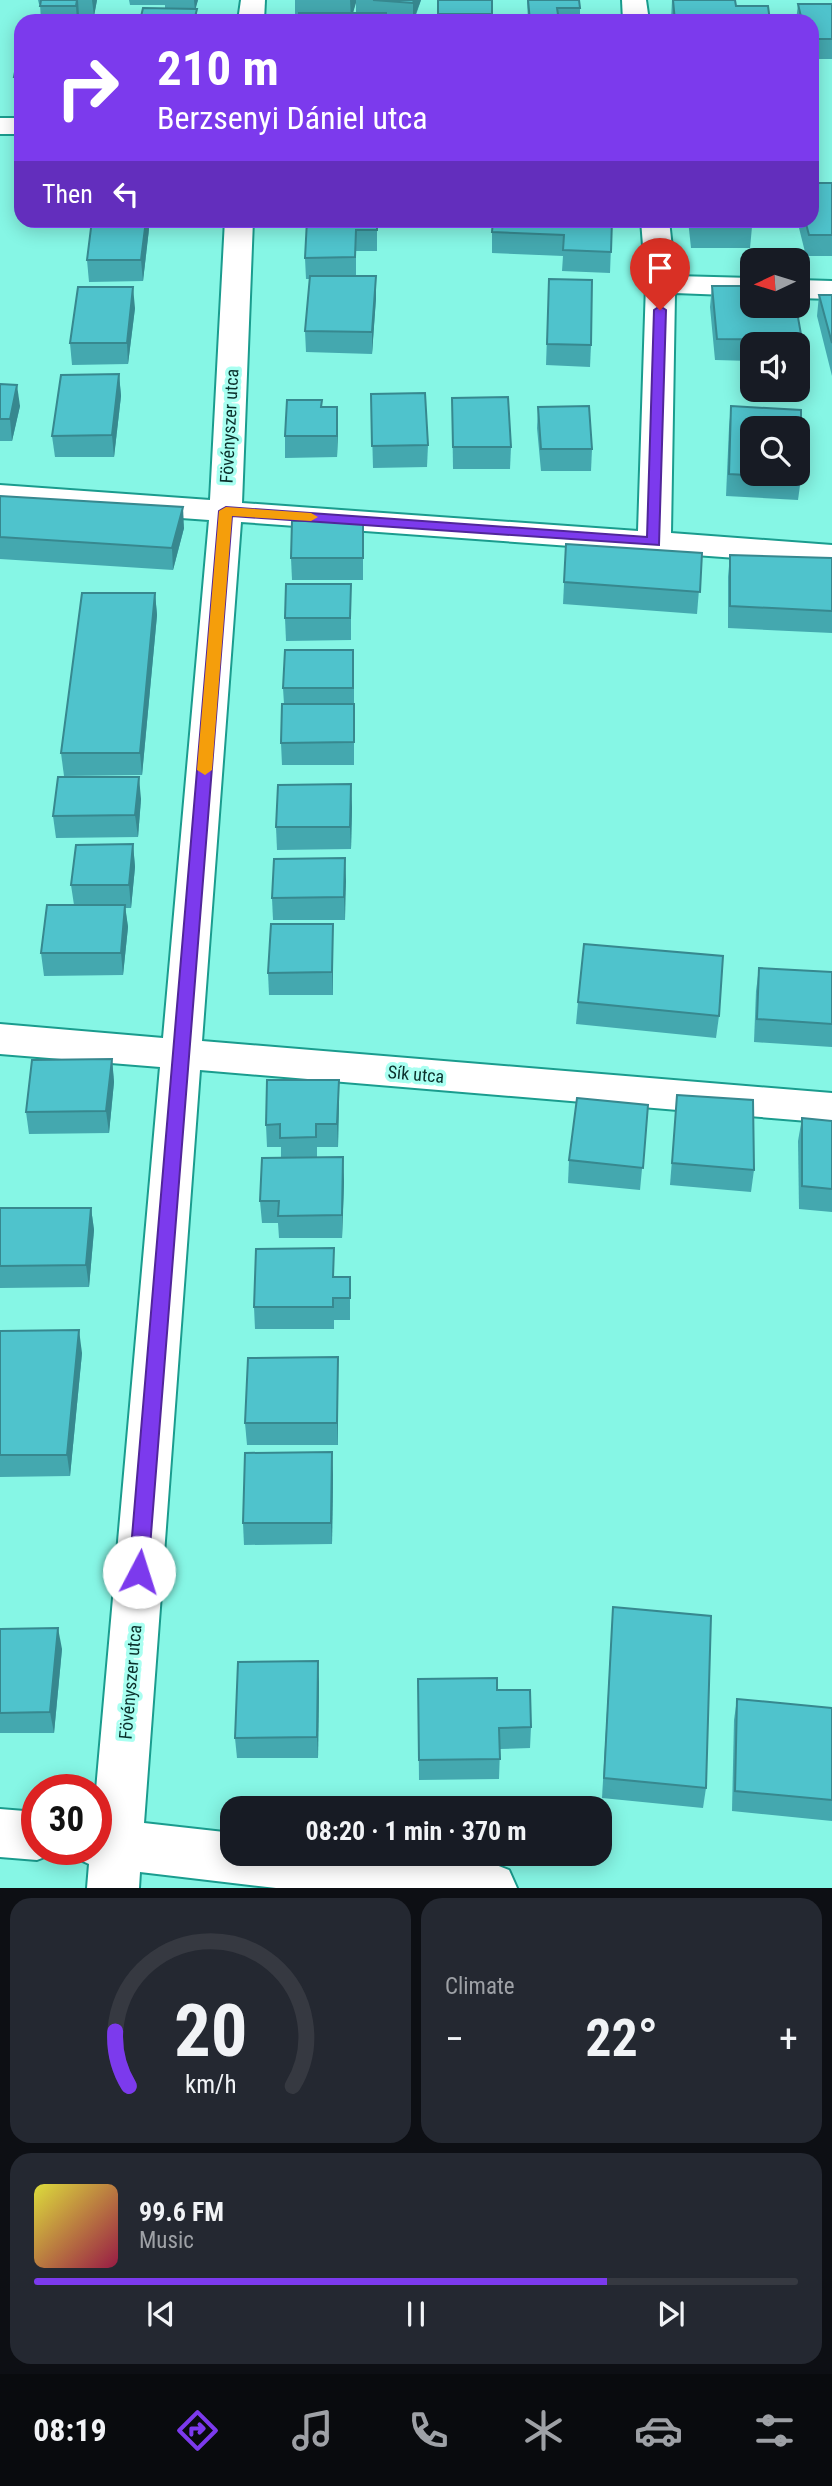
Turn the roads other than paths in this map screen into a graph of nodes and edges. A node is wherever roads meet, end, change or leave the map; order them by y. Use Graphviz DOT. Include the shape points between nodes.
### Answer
graph roads {
  1 [pos="239,228"];
  2 [pos="656,228"];
  3 [pos="661,284"];
  4 [pos="740,287"];
  5 [pos="810,289"];
  6 [pos="832,290"];
  7 [pos="0,495"];
  8 [pos="226,511"];
  9 [pos="654,542"];
  10 [pos="832,555"];
  11 [pos="0,1040"];
  12 [pos="181,1054"];
  13 [pos="832,1108"];
  14 [pos="112,1814"];
  15 [pos="0,1833"];
  16 [pos="21,1835"];
  17 [pos="112,1858"];
  18 [pos="491,1888"];
  1 -- 8 [label="street, Fövényszer utca"];
  2 -- 3 [label="street"];
  3 -- 4 [label="street"];
  3 -- 9 [label="street"];
  5 -- 6 [label="street"];
  7 -- 8 [label="street"];
  8 -- 9 [label="street"];
  8 -- 12 [label="street, Fövényszer utca"];
  9 -- 10 [label="street"];
  11 -- 12 [label="street, Sík utca"];
  12 -- 13 [label="street, Sík utca"];
  12 -- 14 [label="street, Fövényszer utca"];
  15 -- 16 [label="street"];
  17 -- 18 [label="street"];
}
